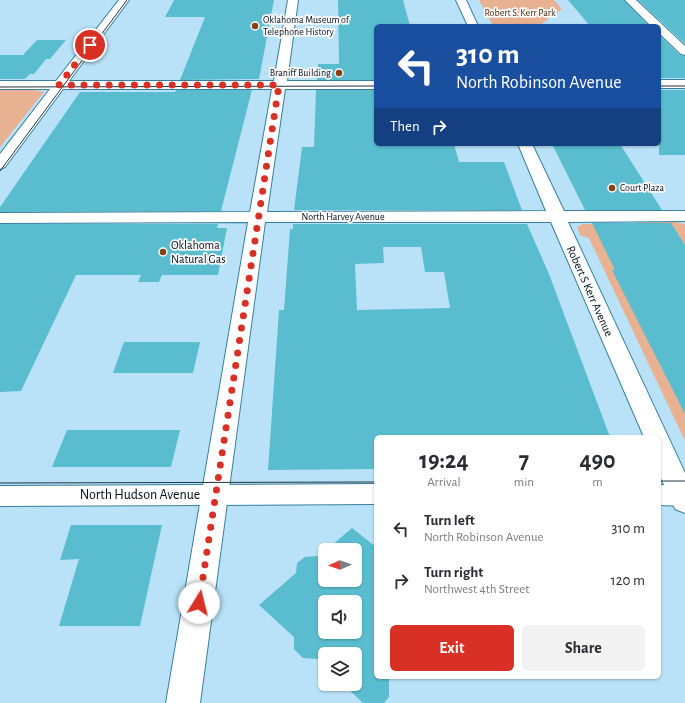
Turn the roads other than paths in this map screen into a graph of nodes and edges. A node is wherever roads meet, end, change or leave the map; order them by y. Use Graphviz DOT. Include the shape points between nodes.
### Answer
graph roads {
  1 [pos="124,0"];
  2 [pos="293,0"];
  3 [pos="461,0"];
  4 [pos="630,0"];
  5 [pos="472,24"];
  6 [pos="655,24"];
  7 [pos="661,30"];
  8 [pos="685,52"];
  9 [pos="661,84"];
  10 [pos="685,84"];
  11 [pos="0,85"];
  12 [pos="59,85"];
  13 [pos="279,85"];
  14 [pos="374,85"];
  15 [pos="526,146"];
  16 [pos="0,164"];
  17 [pos="556,216"];
  18 [pos="685,216"];
  19 [pos="259,217"];
  20 [pos="0,218"];
  21 [pos="655,435"];
  22 [pos="661,450"];
  23 [pos="216,494"];
  24 [pos="374,494"];
  25 [pos="0,496"];
  26 [pos="678,497"];
  27 [pos="183,703"];
  1 -- 12 [label="street"];
  2 -- 13 [label="street"];
  3 -- 5 [label="street"];
  4 -- 6 [label="street"];
  7 -- 8 [label="street"];
  9 -- 10 [label="street"];
  11 -- 12 [label="street"];
  12 -- 13 [label="street"];
  12 -- 16 [label="street"];
  13 -- 14 [label="street"];
  13 -- 19 [label="street"];
  15 -- 17 [label="street, Robert S Kerr Avenue"];
  17 -- 18 [label="street, North Harvey Avenue"];
  17 -- 19 [label="street, North Harvey Avenue"];
  17 -- 21 [label="street, Robert S Kerr Avenue"];
  19 -- 20 [label="street, North Harvey Avenue"];
  19 -- 23 [label="street"];
  22 -- 26 [label="street"];
  23 -- 24 [label="street, North Hudson Avenue"];
  23 -- 25 [label="street, North Hudson Avenue"];
  23 -- 27 [label="street"];
}
